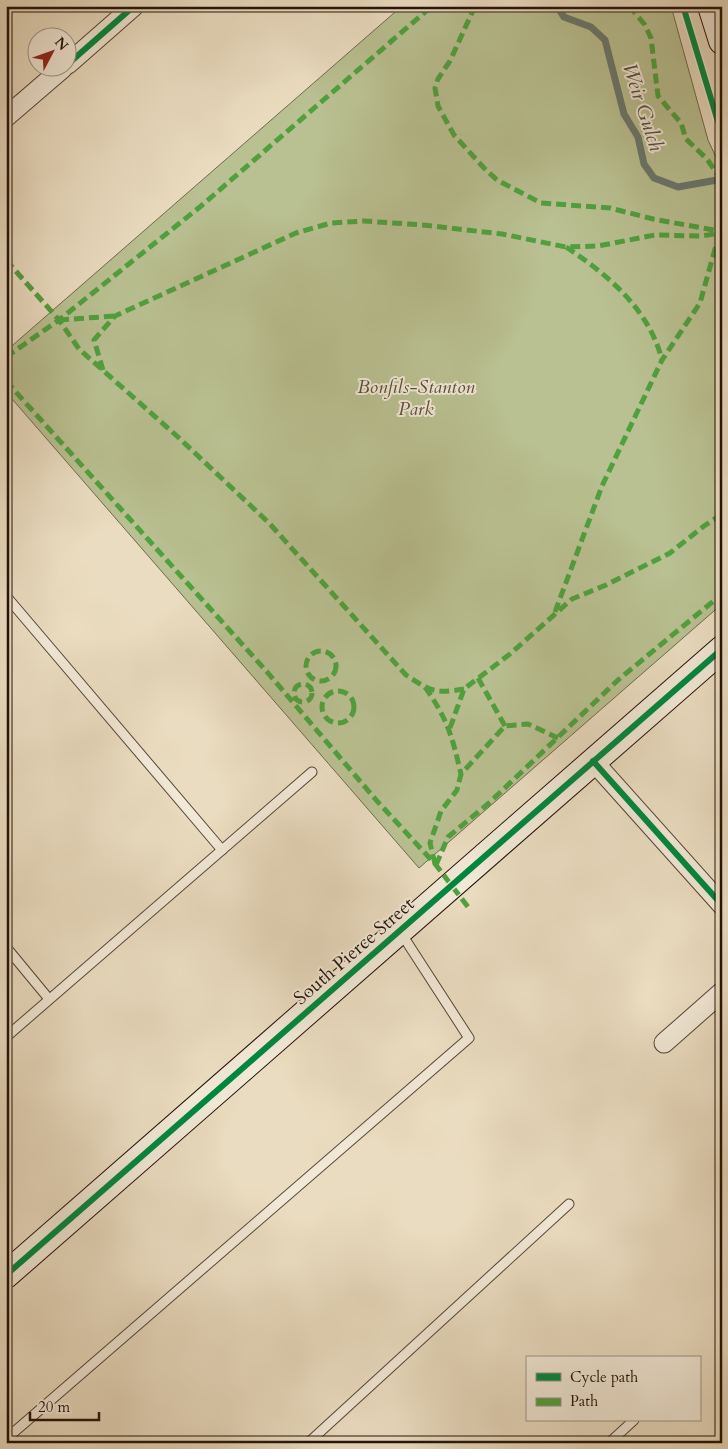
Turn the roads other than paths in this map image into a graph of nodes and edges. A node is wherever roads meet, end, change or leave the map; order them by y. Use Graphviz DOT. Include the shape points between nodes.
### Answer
graph roads {
  1 [pos="134,6"];
  2 [pos="711,6"];
  3 [pos="722,41"];
  4 [pos="78,55"];
  5 [pos="52,78"];
  6 [pos="6,117"];
  7 [pos="6,596"];
  8 [pos="722,649"];
  9 [pos="593,761"];
  10 [pos="312,772"];
  11 [pos="222,850"];
  12 [pos="722,905"];
  13 [pos="400,930"];
  14 [pos="6,947"];
  15 [pos="722,992"];
  16 [pos="49,1000"];
  17 [pos="6,1036"];
  18 [pos="664,1043"];
  19 [pos="569,1204"];
  20 [pos="6,1275"];
  21 [pos="632,1422"];
  22 [pos="6,1439"];
  23 [pos="308,1443"];
  24 [pos="609,1443"];
  1 -- 4 [label="street"];
  2 -- 3 [label="street"];
  5 -- 6 [label="street"];
  7 -- 11 [label="lane"];
  8 -- 9 [label="street, South Pierce Street"];
  9 -- 12 [label="street"];
  9 -- 13 [label="street, South Pierce Street"];
  10 -- 11 [label="lane"];
  11 -- 16 [label="lane"];
  13 -- 20 [label="street, South Pierce Street"];
  13 -- 22 [label="lane" via="469,1038"];
  14 -- 16 [label="lane"];
  15 -- 18 [label="street"];
  16 -- 17 [label="lane"];
  19 -- 23 [label="lane"];
  21 -- 24 [label="lane"];
}
